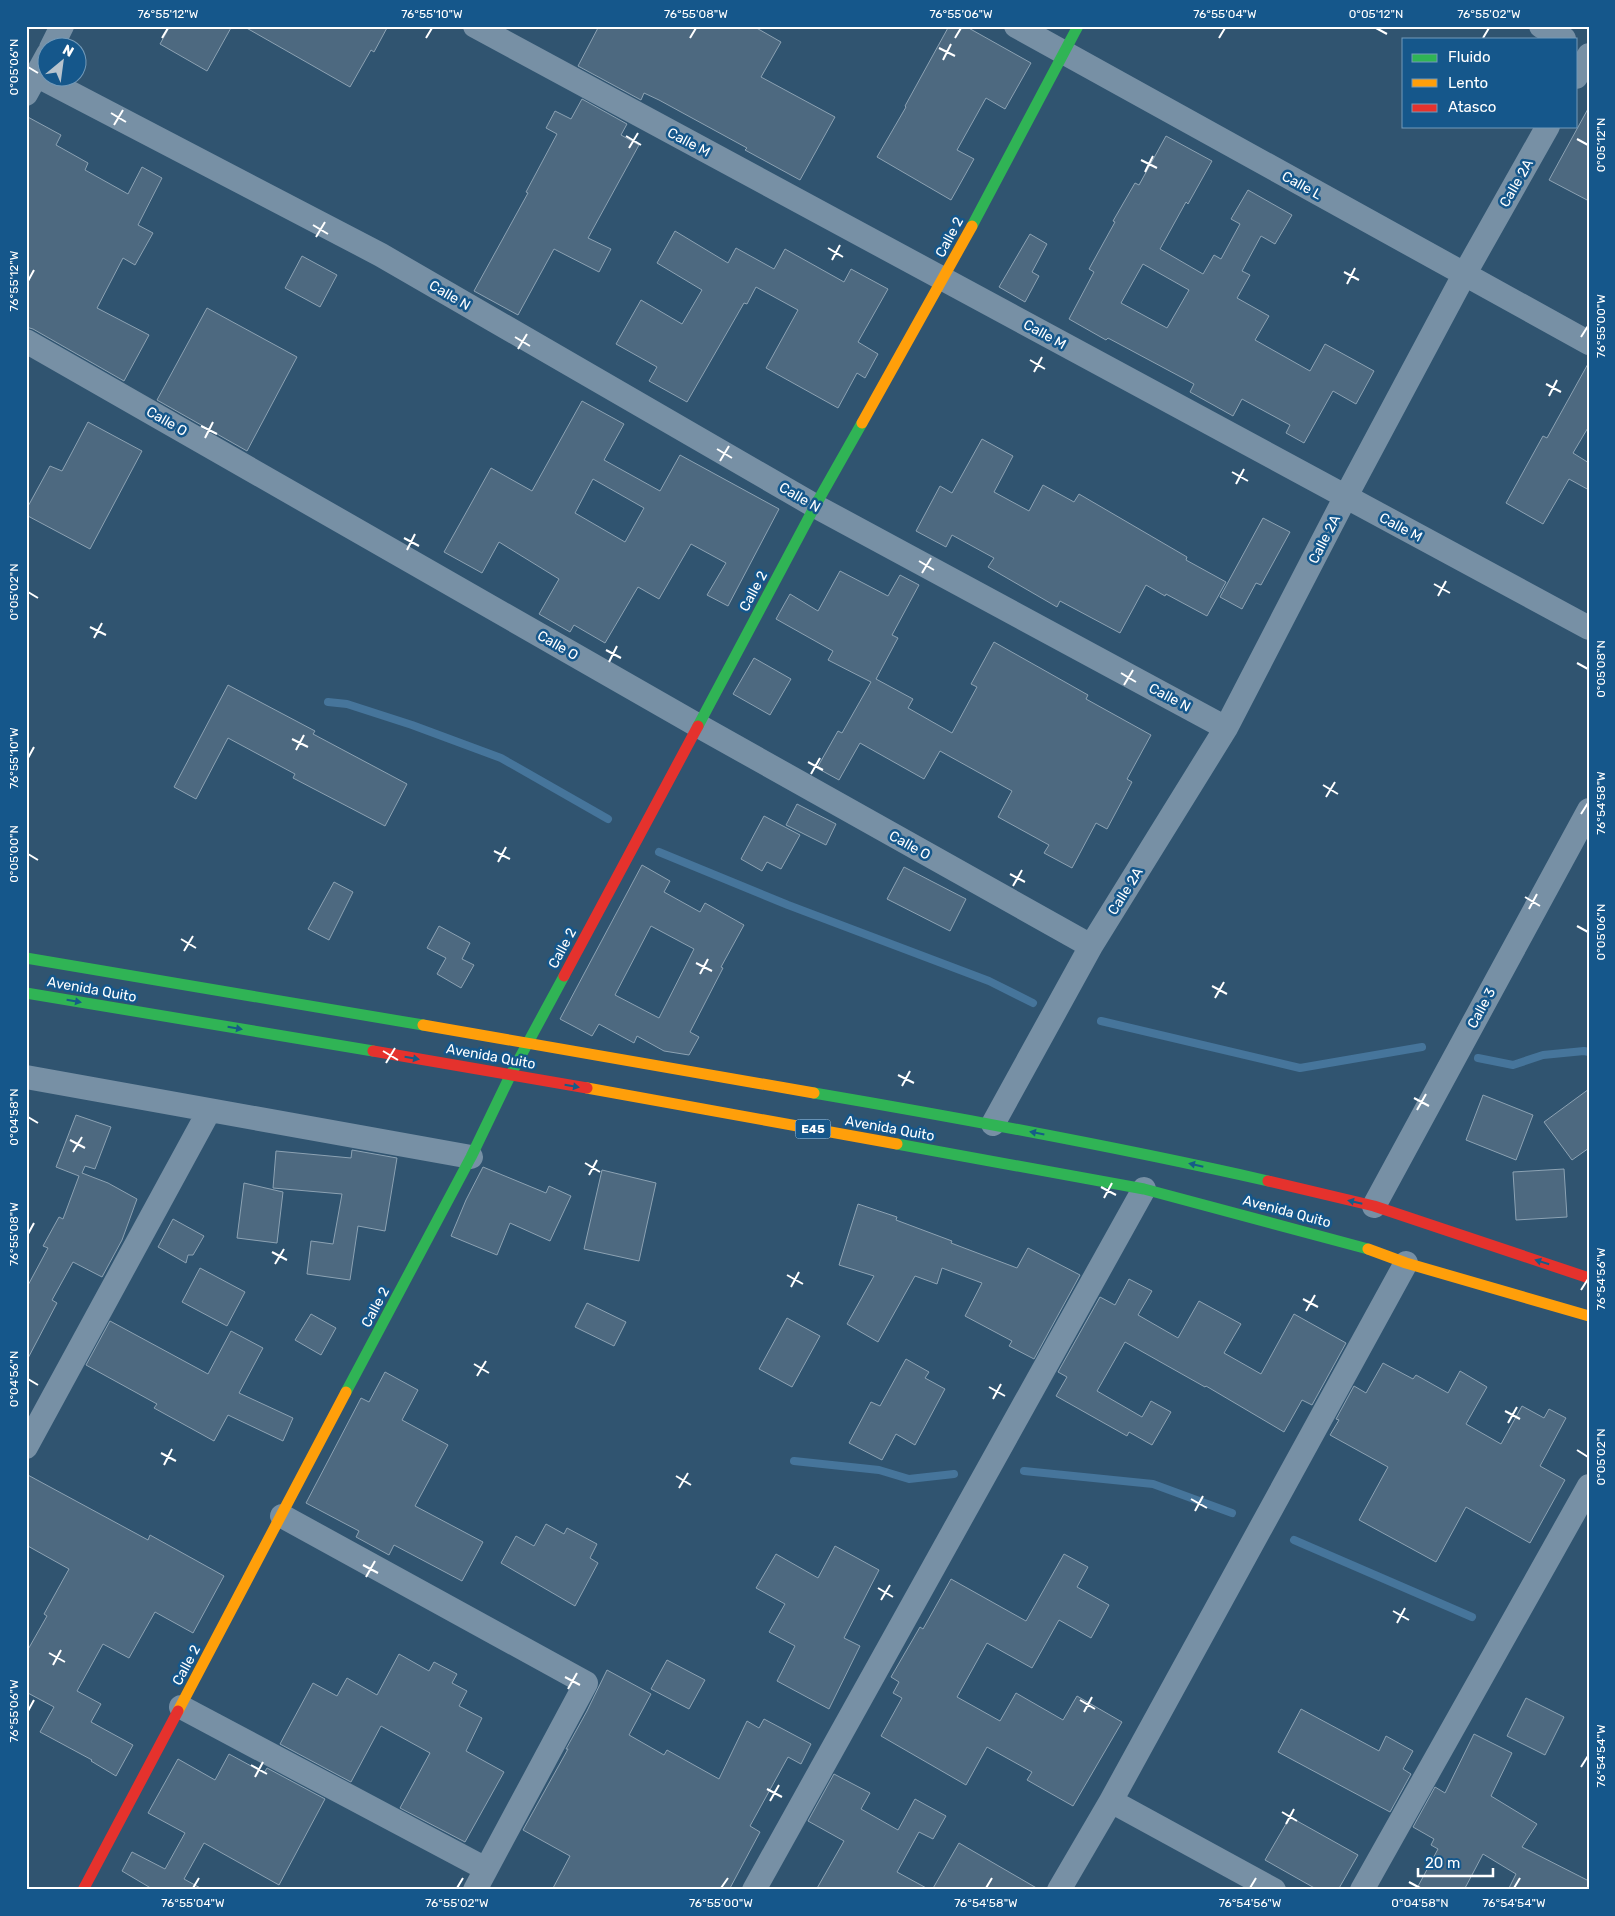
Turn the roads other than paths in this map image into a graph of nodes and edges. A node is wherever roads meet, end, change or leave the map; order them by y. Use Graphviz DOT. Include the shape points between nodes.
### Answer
graph roads {
  1 [pos="62,26"];
  2 [pos="475,26"];
  3 [pos="1016,26"];
  4 [pos="1078,26"];
  5 [pos="1541,26"];
  6 [pos="56,38"];
  7 [pos="1562,38"];
  8 [pos="1578,47"];
  9 [pos="1063,52"];
  10 [pos="1589,54"];
  11 [pos="38,72"];
  12 [pos="1578,73"];
  13 [pos="31,85"];
  14 [pos="1547,128"];
  15 [pos="1464,275"];
  16 [pos="944,279"];
  17 [pos="26,341"];
  18 [pos="1589,343"];
  19 [pos="1345,498"];
  20 [pos="816,506"];
  21 [pos="1589,628"];
  22 [pos="697,725"];
  23 [pos="1226,728"];
  24 [pos="1589,810"];
  25 [pos="1090,946"];
  26 [pos="26,958"];
  27 [pos="26,993"];
  28 [pos="529,1043"];
  29 [pos="511,1074"];
  30 [pos="26,1077"];
  31 [pos="209,1111"];
  32 [pos="993,1124"];
  33 [pos="471,1157"];
  34 [pos="1144,1189"];
  35 [pos="1374,1206"];
  36 [pos="1406,1263"];
  37 [pos="1589,1278"];
  38 [pos="1589,1316"];
  39 [pos="26,1447"];
  40 [pos="1589,1486"];
  41 [pos="282,1516"];
  42 [pos="181,1707"];
  43 [pos="1111,1801"];
  44 [pos="486,1869"];
  45 [pos="83,1890"];
  46 [pos="475,1890"];
  47 [pos="754,1890"];
  48 [pos="1059,1890"];
  49 [pos="1274,1890"];
  50 [pos="1362,1890"];
  1 -- 6 [label="street"];
  2 -- 16 [label="street, Calle M"];
  3 -- 9 [label="street, Calle L"];
  4 -- 9 [label="main road, Calle 2"];
  5 -- 7 [label="street"];
  8 -- 10 [label="street"];
  9 -- 15 [label="street, Calle L"];
  9 -- 16 [label="main road, Calle 2"];
  10 -- 12 [label="street"];
  11 -- 13 [label="street"];
  13 -- 20 [label="street, Calle N" via="381,255"];
  14 -- 15 [label="street, Calle 2A"];
  15 -- 18 [label="street, Calle L"];
  15 -- 19 [label="street, Calle 2A"];
  16 -- 19 [label="street, Calle M"];
  16 -- 20 [label="main road, Calle 2"];
  17 -- 22 [label="street, Calle O"];
  19 -- 21 [label="street, Calle M"];
  19 -- 23 [label="street, Calle 2A"];
  20 -- 22 [label="main road, Calle 2"];
  20 -- 23 [label="street, Calle N"];
  22 -- 25 [label="street, Calle O"];
  22 -- 28 [label="main road, Calle 2"];
  23 -- 25 [label="street, Calle 2A"];
  24 -- 35 [label="street, Calle 3"];
  25 -- 32 [label="street, Calle 2A"];
  26 -- 28 [label="main road, Avenida Quito"];
  27 -- 29 [label="main road, Avenida Quito / E45, one-way"];
  28 -- 29 [label="main road, Calle 2"];
  28 -- 32 [label="main road, Avenida Quito"];
  29 -- 33 [label="main road, Calle 2"];
  29 -- 34 [label="main road, Avenida Quito / E45, one-way"];
  30 -- 31 [label="street"];
  31 -- 33 [label="street"];
  31 -- 39 [label="street"];
  35 -- 32 [label="main road, Avenida Quito, one-way" via="1170,1159"];
  33 -- 41 [label="main road, Calle 2"];
  34 -- 36 [label="main road, Avenida Quito / E45" via="1355,1244"];
  34 -- 47 [label="street"];
  37 -- 35 [label="main road, Avenida Quito, one-way"];
  36 -- 38 [label="main road, Avenida Quito / E45"];
  36 -- 43 [label="street"];
  40 -- 50 [label="street"];
  41 -- 42 [label="main road, Calle 2"];
  41 -- 44 [label="street" via="586,1683"];
  42 -- 44 [label="street"];
  42 -- 45 [label="main road, Calle 2"];
  43 -- 48 [label="street"];
  43 -- 49 [label="street"];
  44 -- 46 [label="street"];
}
